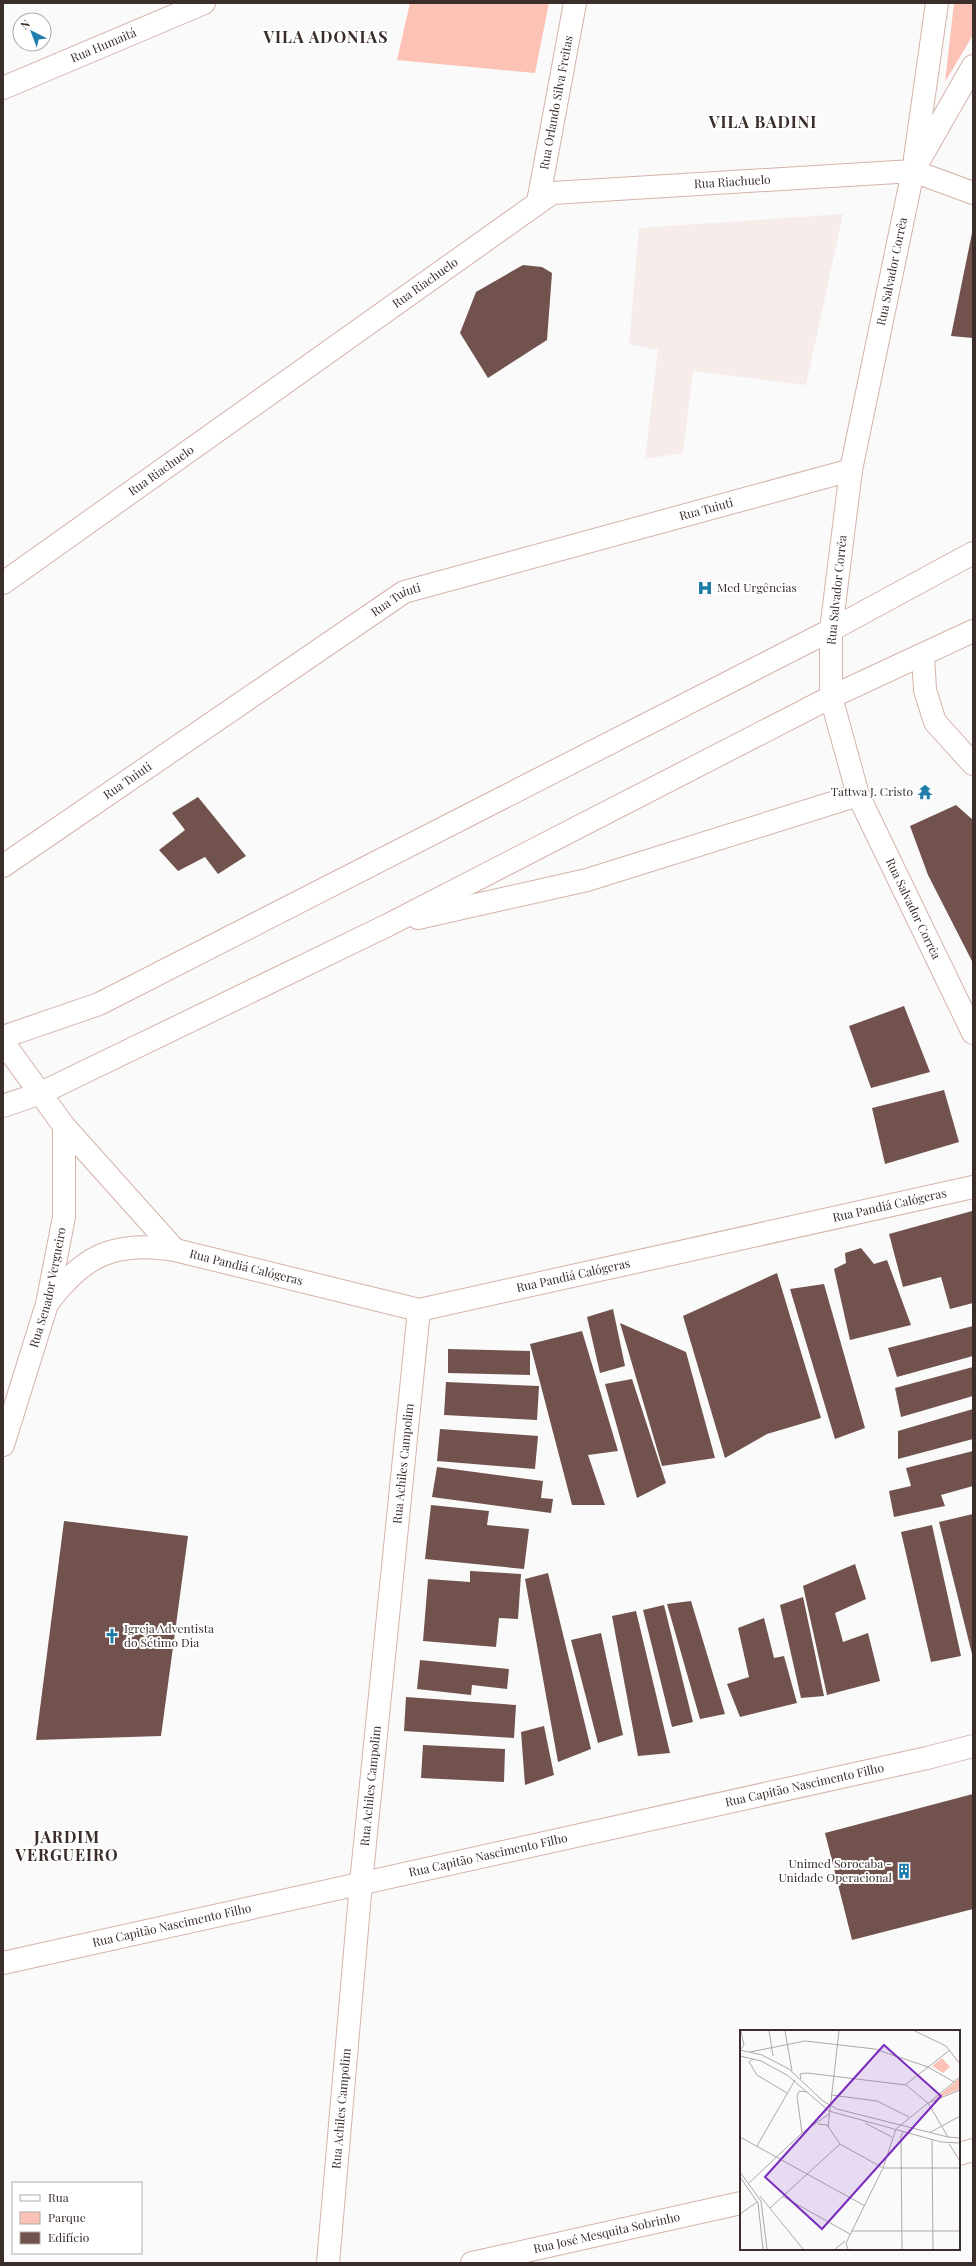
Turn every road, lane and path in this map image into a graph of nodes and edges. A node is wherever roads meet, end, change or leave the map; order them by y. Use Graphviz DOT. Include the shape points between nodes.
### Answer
graph roads {
  1 [pos="204,3"];
  2 [pos="575,3"];
  3 [pos="938,3"];
  4 [pos="973,66"];
  5 [pos="3,88"];
  6 [pos="913,171"];
  7 [pos="973,193"];
  8 [pos="538,202"];
  9 [pos="851,470"];
  10 [pos="973,553"];
  11 [pos="3,583"];
  12 [pos="831,630"];
  13 [pos="973,631"];
  14 [pos="923,656"];
  15 [pos="831,697"];
  16 [pos="973,764"];
  17 [pos="858,795"];
  18 [pos="3,866"];
  19 [pos="388,925"];
  20 [pos="973,1033"];
  21 [pos="3,1037"];
  22 [pos="3,1042"];
  23 [pos="41,1093"];
  24 [pos="3,1106"];
  25 [pos="64,1126"];
  26 [pos="973,1187"];
  27 [pos="175,1250"];
  28 [pos="47,1304"];
  29 [pos="419,1310"];
  30 [pos="3,1445"];
  31 [pos="973,1746"];
  32 [pos="361,1883"];
  33 [pos="3,1963"];
  34 [pos="973,2150"];
  35 [pos="960,2154"];
  36 [pos="740,2202"];
  37 [pos="328,2263"];
  38 [pos="472,2263"];
  1 -- 5 [label="street, Rua Humaitá"];
  2 -- 8 [label="street, Rua Orlando Silva Freitas"];
  3 -- 6 [label="street, Rua Salvador Corrêa"];
  4 -- 6 [label="street, Rua Salvador Corrêa"];
  6 -- 7 [label="street"];
  6 -- 8 [label="street, Rua Riachuelo" via="560,191"];
  6 -- 9 [label="street, Rua Salvador Corrêa"];
  8 -- 11 [label="street, Rua Riachuelo"];
  9 -- 12 [label="street, Rua Salvador Corrêa"];
  9 -- 18 [label="street, Rua Tuiuti" via="404,592"];
  10 -- 12 [label="street"];
  12 -- 15 [label="street, Rua Salvador Corrêa"];
  12 -- 21 [label="street" via="99,1004"];
  13 -- 14 [label="street"];
  14 -- 15 [label="street"];
  14 -- 16 [label="street" via="925,690 935,722"];
  15 -- 17 [label="street, Rua Salvador Corrêa"];
  15 -- 19 [label="street"];
  17 -- 19 [label="street" via="587,880"];
  17 -- 20 [label="street, Rua Salvador Corrêa"];
  19 -- 23 [label="street"];
  22 -- 23 [label="street, Rua Pandiá Calógeras"];
  23 -- 24 [label="street"];
  23 -- 25 [label="street, Rua Pandiá Calógeras"];
  25 -- 27 [label="street, Rua Pandiá Calógeras"];
  25 -- 28 [label="street, Rua Senador Vergueiro" via="64,1217"];
  26 -- 29 [label="street, Rua Pandiá Calógeras"];
  27 -- 28 [label="street, Rua Pandiá Calógeras" via="142,1246 100,1255 67,1279"];
  27 -- 29 [label="street, Rua Pandiá Calógeras"];
  28 -- 30 [label="street, Rua Senador Vergueiro"];
  29 -- 32 [label="street, Rua Achiles Campolim"];
  31 -- 32 [label="street, Rua Capitão Nascimento Filho"];
  32 -- 33 [label="street, Rua Capitão Nascimento Filho"];
  32 -- 37 [label="street, Rua Achiles Campolim"];
  34 -- 35 [label="street"];
  36 -- 38 [label="street, Rua José Mesquita Sobrinho"];
}
